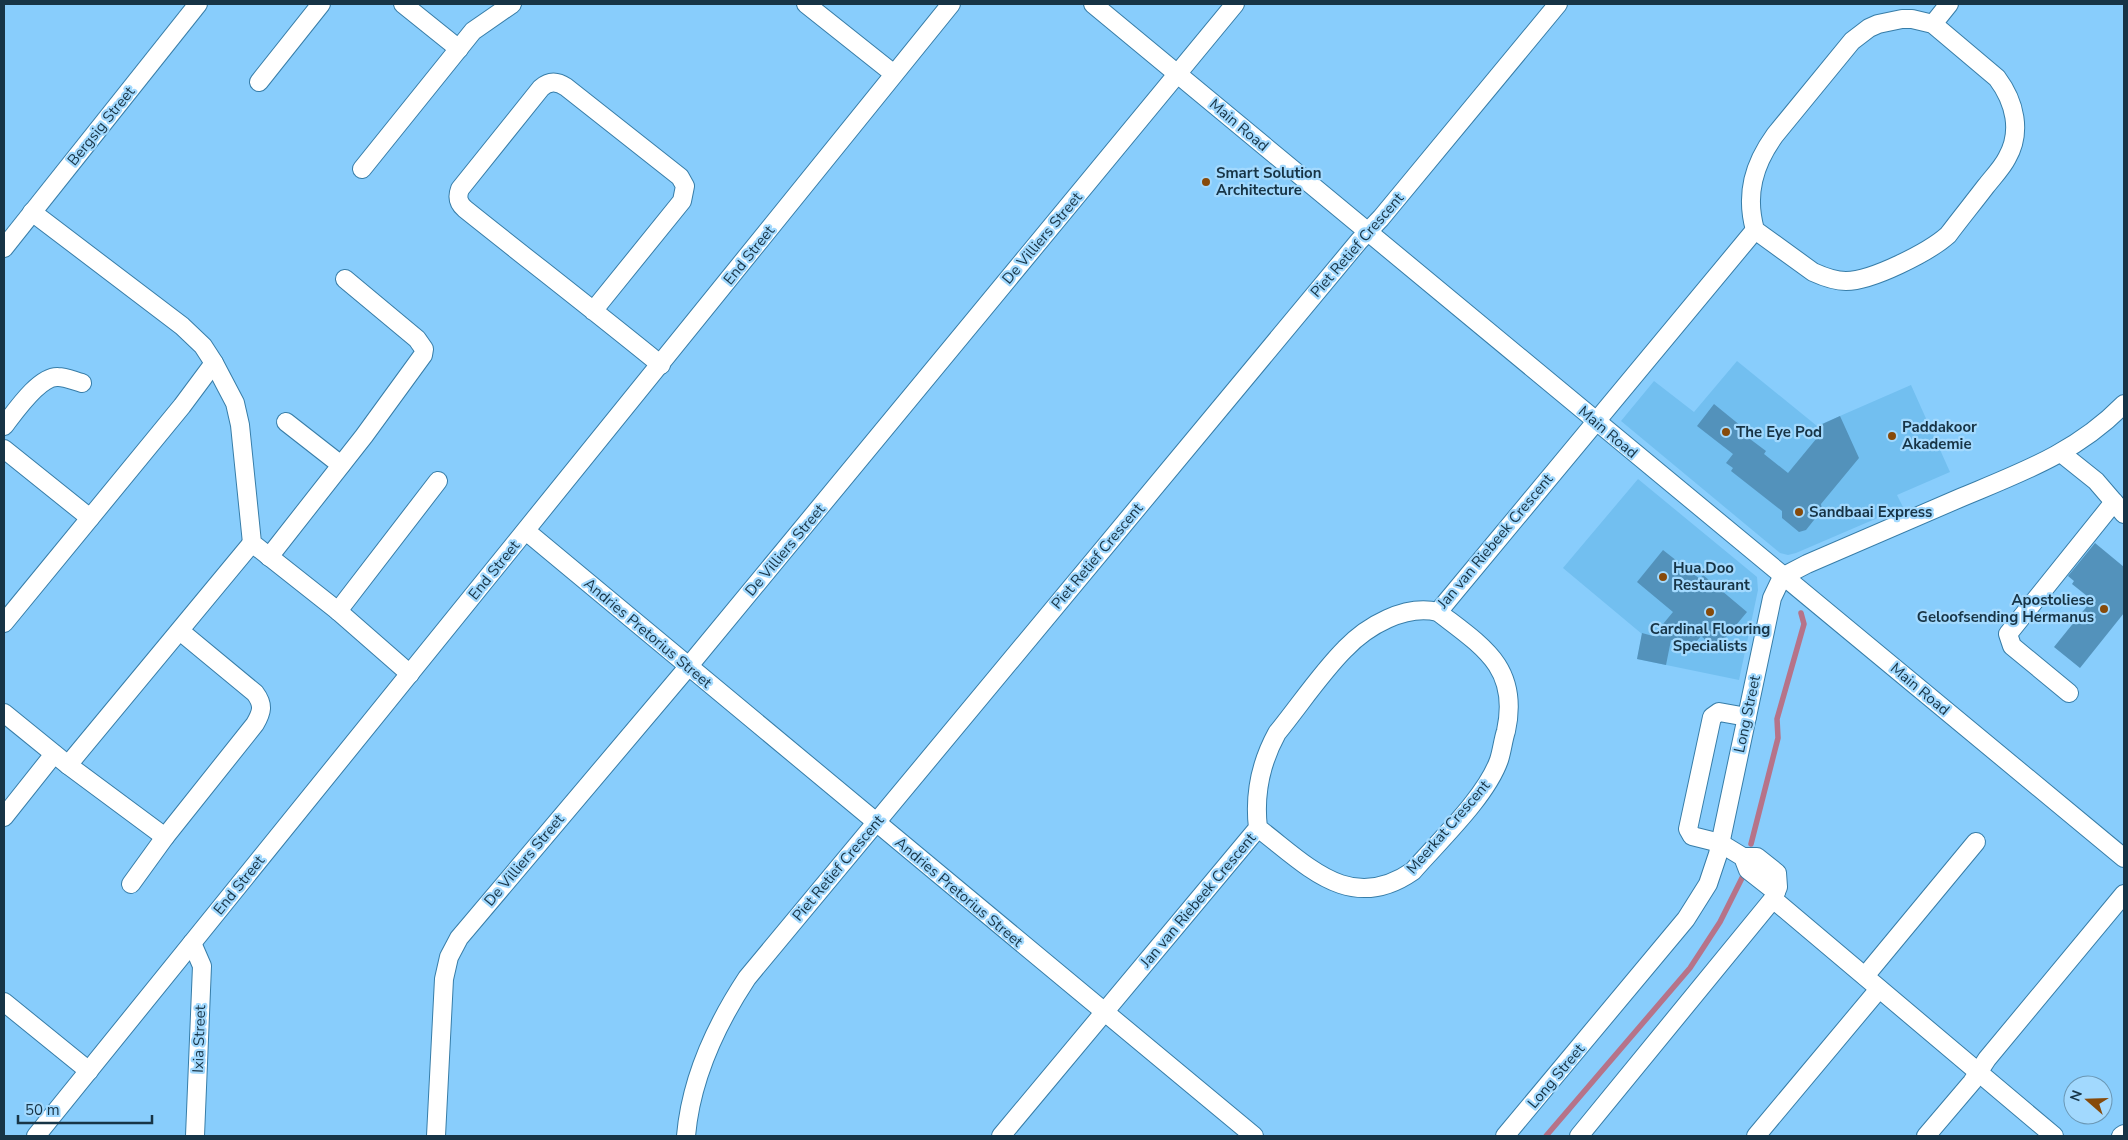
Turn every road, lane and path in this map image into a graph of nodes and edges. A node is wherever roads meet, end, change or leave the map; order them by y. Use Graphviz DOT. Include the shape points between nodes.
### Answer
graph roads {
  1 [pos="198,4"];
  2 [pos="321,4"];
  3 [pos="403,4"];
  4 [pos="512,4"];
  5 [pos="806,4"];
  6 [pos="952,4"];
  7 [pos="1093,4"];
  8 [pos="1235,4"];
  9 [pos="1558,4"];
  10 [pos="1949,4"];
  11 [pos="1933,24"];
  12 [pos="459,49"];
  13 [pos="894,74"];
  14 [pos="1177,74"];
  15 [pos="259,82"];
  16 [pos="362,169"];
  17 [pos="32,212"];
  18 [pos="1755,230"];
  19 [pos="1368,232"];
  20 [pos="4,248"];
  21 [pos="345,279"];
  22 [pos="593,311"];
  23 [pos="214,363"];
  24 [pos="661,364"];
  25 [pos="82,383"];
  26 [pos="2124,404"];
  27 [pos="286,422"];
  28 [pos="1596,422"];
  29 [pos="4,426"];
  30 [pos="4,449"];
  31 [pos="2061,453"];
  32 [pos="341,465"];
  33 [pos="438,481"];
  34 [pos="2119,508"];
  35 [pos="90,518"];
  36 [pos="526,532"];
  37 [pos="252,543"];
  38 [pos="269,556"];
  39 [pos="1782,576"];
  40 [pos="338,611"];
  41 [pos="1438,612"];
  42 [pos="4,623"];
  43 [pos="180,631"];
  44 [pos="688,667"];
  45 [pos="410,674"];
  46 [pos="2069,693"];
  47 [pos="4,713"];
  48 [pos="1747,717"];
  49 [pos="61,759"];
  50 [pos="4,817"];
  51 [pos="876,823"];
  52 [pos="1258,828"];
  53 [pos="165,837"];
  54 [pos="1976,842"];
  55 [pos="1720,843"];
  56 [pos="2124,858"];
  57 [pos="131,884"];
  58 [pos="2124,894"];
  59 [pos="1774,896"];
  60 [pos="192,943"];
  61 [pos="1864,976"];
  62 [pos="1879,989"];
  63 [pos="4,1002"];
  64 [pos="1104,1011"];
  65 [pos="89,1070"];
  66 [pos="1978,1072"];
  67 [pos="2124,1134"];
  68 [pos="36,1136"];
  69 [pos="195,1136"];
  70 [pos="436,1136"];
  71 [pos="686,1136"];
  72 [pos="1001,1136"];
  73 [pos="1254,1136"];
  74 [pos="1505,1136"];
  75 [pos="1580,1136"];
  76 [pos="1756,1136"];
  77 [pos="1926,1136"];
  78 [pos="2054,1136"];
  79 [pos="2121,1136"];
  1 -- 17 [label="street, Bergsig Street"];
  2 -- 15 [label="street"];
  3 -- 12 [label="street"];
  4 -- 12 [label="street" via="473,31"];
  5 -- 13 [label="street"];
  6 -- 13 [label="street, End Street"];
  7 -- 14 [label="street, Main Road"];
  8 -- 14 [label="street, De Villiers Street"];
  9 -- 19 [label="street, Piet Retief Crescent"];
  10 -- 11 [label="street"];
  11 -- 18 [label="street" via="1912,19 1890,20 1868,28 1852,41 1765,148 1753,176 1751,190"];
  11 -- 18 [label="street" via="1997,78 2010,99 2016,122 2014,143 2007,160 1948,235 1927,251 1864,278 1847,281 1829,279 1813,272"];
  12 -- 16 [label="street"];
  13 -- 24 [label="street, End Street"];
  14 -- 19 [label="street, Main Road"];
  14 -- 44 [label="street, De Villiers Street"];
  17 -- 20 [label="street, Bergsig Street"];
  17 -- 23 [label="street" via="182,326 203,346"];
  18 -- 28 [label="street, Jan van Riebeek Crescent"];
  19 -- 28 [label="street, Main Road"];
  19 -- 51 [label="street, Piet Retief Crescent"];
  21 -- 32 [label="street" via="424,349 420,361"];
  22 -- 22 [label="street" via="465,209 458,198 463,185 541,88 550,83 561,83 680,177 685,186 682,200"];
  22 -- 24 [label="street"];
  23 -- 35 [label="street"];
  23 -- 37 [label="street" via="235,403 240,425"];
  24 -- 36 [label="street, End Street"];
  25 -- 29 [label="street" via="58,377 48,380 36,388"];
  26 -- 31 [label="street" via="2094,432"];
  27 -- 32 [label="street"];
  28 -- 39 [label="street, Main Road"];
  28 -- 41 [label="street, Jan van Riebeek Crescent"];
  30 -- 35 [label="street"];
  31 -- 34 [label="street" via="2096,481"];
  31 -- 39 [label="street"];
  32 -- 38 [label="street"];
  33 -- 40 [label="street"];
  34 -- 46 [label="street" via="2008,634 2012,646"];
  35 -- 42 [label="street"];
  36 -- 44 [label="street, Andries Pretorius Street"];
  36 -- 45 [label="street, End Street"];
  37 -- 38 [label="street"];
  37 -- 43 [label="street"];
  38 -- 40 [label="street"];
  39 -- 48 [label="street, Long Street" via="1772,598"];
  39 -- 56 [label="street, Main Road"];
  40 -- 45 [label="street"];
  41 -- 52 [label="street, Jan van Riebeek Crescent" via="1409,611 1376,626 1345,649 1277,733 1270,747 1259,778"];
  41 -- 52 [label="street, Meerkat Crescent" via="1489,655 1507,689 1508,717 1499,760 1481,794 1413,871 1390,885 1377,888 1354,889 1322,877"];
  43 -- 49 [label="street"];
  43 -- 53 [label="street" via="255,693 262,707 255,724"];
  44 -- 51 [label="street, Andries Pretorius Street"];
  44 -- 70 [label="street, De Villiers Street" via="453,947 444,979"];
  45 -- 60 [label="street, End Street"];
  47 -- 49 [label="street"];
  48 -- 55 [label="street, Long Street"];
  48 -- 55 [label="street" via="1719,712 1712,717 1688,825 1692,836"];
  49 -- 50 [label="street"];
  49 -- 53 [label="street"];
  51 -- 64 [label="street, Andries Pretorius Street"];
  51 -- 71 [label="street, Piet Retief Crescent" via="732,1001 718,1025 698,1076"];
  52 -- 64 [label="street, Jan van Riebeek Crescent"];
  53 -- 57 [label="street"];
  54 -- 61 [label="street"];
  55 -- 59 [label="street" via="1743,857 1748,870"];
  55 -- 74 [label="street, Long Street" via="1708,884 1686,919"];
  58 -- 66 [label="street"];
  59 -- 61 [label="street"];
  59 -- 75 [label="street"];
  60 -- 65 [label="street, End Street"];
  60 -- 69 [label="street, Ixia Street" via="202,966"];
  61 -- 62 [label="street"];
  62 -- 66 [label="street"];
  62 -- 76 [label="street"];
  63 -- 65 [label="street"];
  64 -- 72 [label="street, Jan van Riebeek Crescent"];
  64 -- 73 [label="street, Andries Pretorius Street"];
  65 -- 68 [label="street, End Street"];
  66 -- 77 [label="street"];
  66 -- 78 [label="street"];
  67 -- 79 [label="street"];
}
